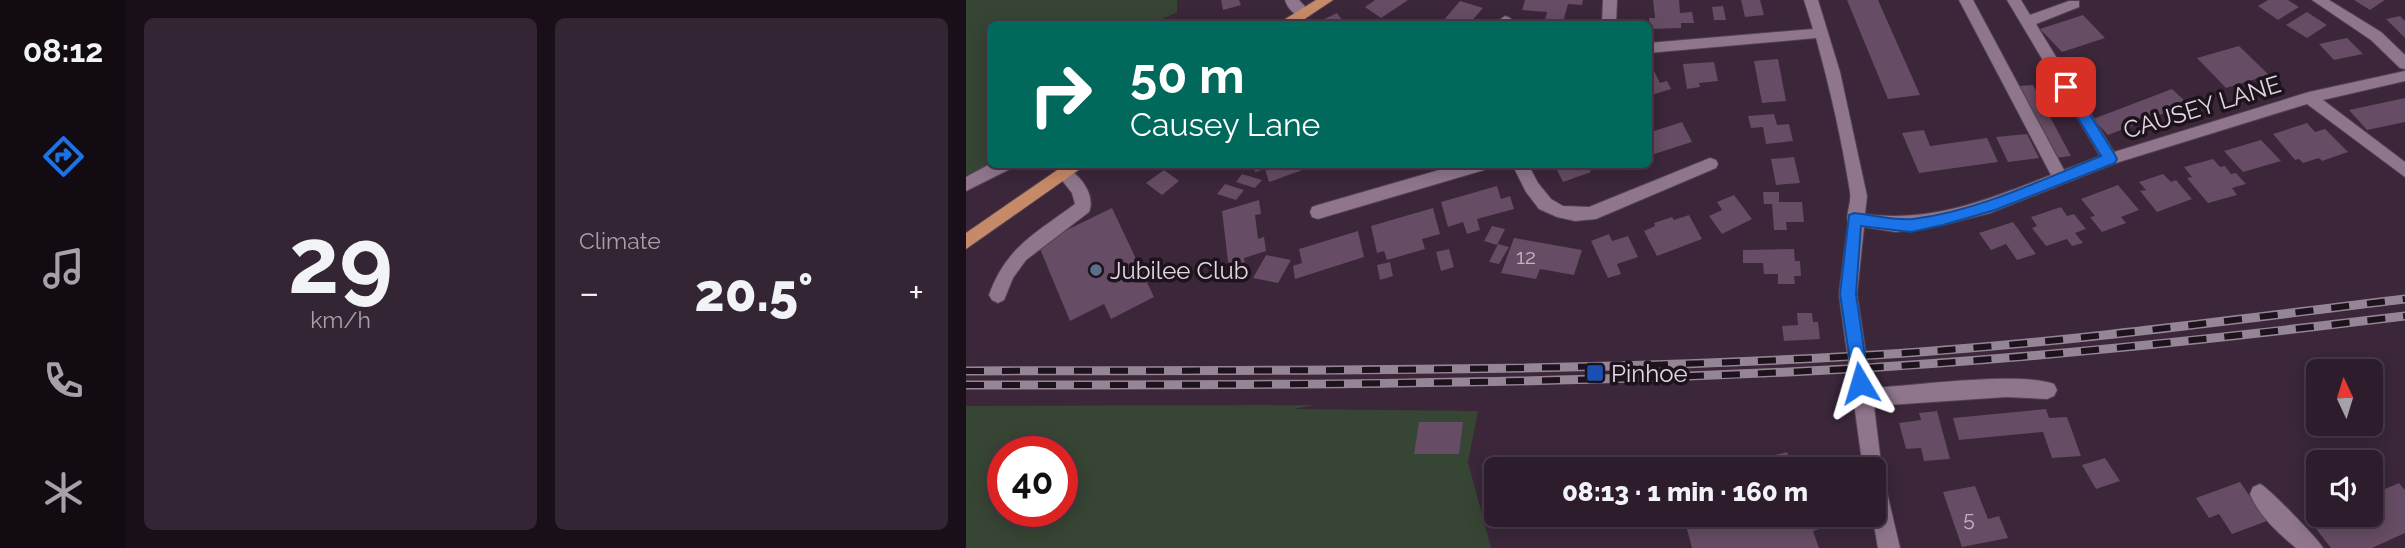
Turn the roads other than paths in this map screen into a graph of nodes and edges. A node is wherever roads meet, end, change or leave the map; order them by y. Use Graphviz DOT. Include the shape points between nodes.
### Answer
graph roads {
  1 [pos="1292,0"];
  2 [pos="1326,0"];
  3 [pos="1610,0"];
  4 [pos="1811,0"];
  5 [pos="1966,0"];
  6 [pos="2014,0"];
  7 [pos="2319,0"];
  8 [pos="2074,4"];
  9 [pos="1304,13"];
  10 [pos="1292,21"];
  11 [pos="1609,21"];
  12 [pos="2027,22"];
  13 [pos="1821,33"];
  14 [pos="1652,48"];
  15 [pos="2405,64"];
  16 [pos="2405,76"];
  17 [pos="2309,98"];
  18 [pos="2110,159"];
  19 [pos="1710,164"];
  20 [pos="998,168"];
  21 [pos="1469,168"];
  22 [pos="1522,168"];
  23 [pos="1072,169"];
  24 [pos="2405,171"];
  25 [pos="1690,174"];
  26 [pos="2060,178"];
  27 [pos="966,184"];
  28 [pos="1699,189"];
  29 [pos="1318,212"];
  30 [pos="1854,219"];
  31 [pos="966,242"];
  32 [pos="998,295"];
  33 [pos="2047,390"];
  34 [pos="1862,398"];
  35 [pos="1871,457"];
  36 [pos="2260,494"];
  37 [pos="1885,527"];
  38 [pos="1889,548"];
  39 [pos="2312,548"];
  1 -- 9 [label="street"];
  2 -- 9 [label="main road"];
  3 -- 11 [label="street"];
  4 -- 13 [label="street"];
  5 -- 26 [label="street"];
  6 -- 12 [label="street"];
  7 -- 15 [label="street" via="2376,36"];
  8 -- 12 [label="street"];
  9 -- 10 [label="main road"];
  12 -- 18 [label="street"];
  13 -- 14 [label="street"];
  13 -- 30 [label="street" via="1852,159 1858,196"];
  16 -- 17 [label="street, CAUSEY LANE"];
  17 -- 18 [label="street, CAUSEY LANE"];
  17 -- 24 [label="street"];
  18 -- 26 [label="street, CAUSEY LANE"];
  19 -- 25 [label="street"];
  20 -- 27 [label="street"];
  21 -- 29 [label="street"];
  22 -- 25 [label="street" via="1534,195 1544,204 1575,215 1590,214"];
  23 -- 31 [label="main road"];
  23 -- 32 [label="street" via="1083,207 1020,255 1005,275"];
  25 -- 28 [label="street"];
  26 -- 30 [label="street, CAUSEY LANE" via="1990,206 1911,225"];
  30 -- 34 [label="street" via="1848,294"];
  33 -- 34 [label="street" via="2006,388"];
  34 -- 35 [label="street"];
  36 -- 39 [label="street"];
  37 -- 38 [label="street"];
}
